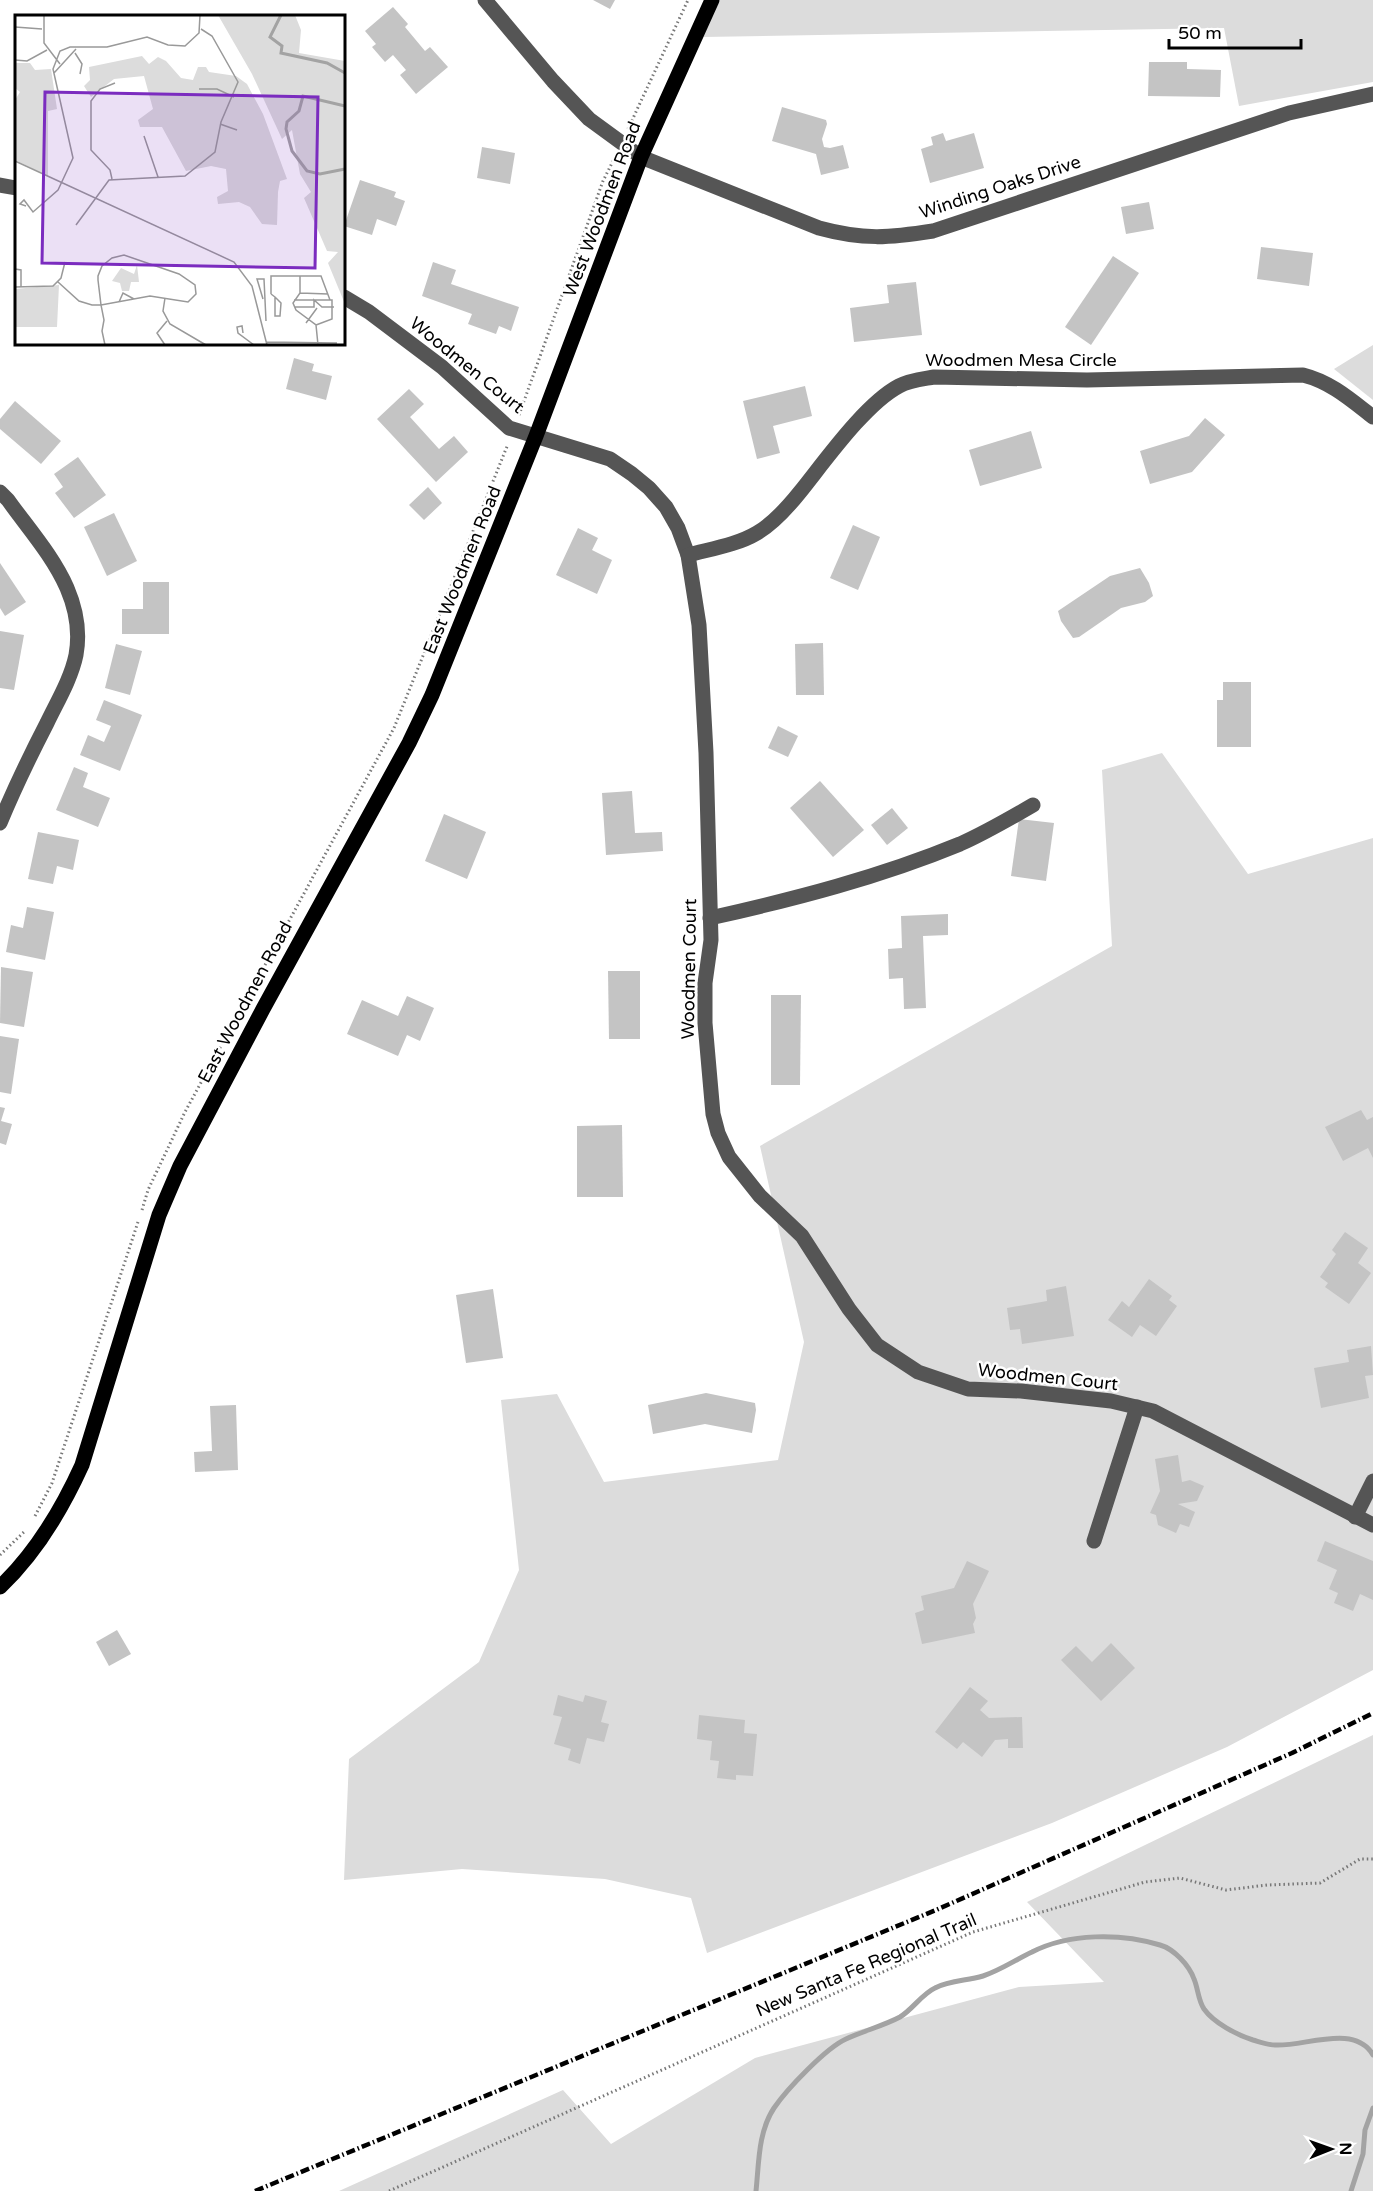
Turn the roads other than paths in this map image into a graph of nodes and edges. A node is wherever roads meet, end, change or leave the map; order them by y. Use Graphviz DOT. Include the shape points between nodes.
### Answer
graph roads {
  1 [pos="485,0"];
  2 [pos="712,0"];
  3 [pos="1373,94"];
  4 [pos="641,157"];
  5 [pos="0,185"];
  6 [pos="15,188"];
  7 [pos="345,298"];
  8 [pos="1373,417"];
  9 [pos="536,436"];
  10 [pos="0,492"];
  11 [pos="688,555"];
  12 [pos="1033,805"];
  13 [pos="0,823"];
  14 [pos="710,918"];
  15 [pos="1137,1407"];
  16 [pos="1373,1481"];
  17 [pos="1355,1516"];
  18 [pos="1373,1525"];
  19 [pos="1094,1541"];
  20 [pos="0,1587"];
  1 -- 4 [label="street, Winding Oaks Drive" via="589,119"];
  2 -- 4 [label="main road, West Woodmen Road"];
  3 -- 4 [label="street, Winding Oaks Drive" via="1289,113 933,231 901,236 870,238 819,228"];
  4 -- 9 [label="main road, West Woodmen Road"];
  5 -- 6 [label="street"];
  7 -- 9 [label="street, Woodmen Court" via="433,360 509,428"];
  8 -- 11 [label="street, Woodmen Mesa Circle" via="1332,386 1303,375 917,380 886,394 866,413 787,507 758,532"];
  9 -- 11 [label="street, Woodmen Court" via="610,459 632,474 666,507"];
  9 -- 20 [label="main road, East Woodmen Road" via="432,695 180,1166 159,1215 82,1465 64,1504"];
  10 -- 13 [label="street" via="54,562 70,596 78,634 67,682"];
  11 -- 14 [label="street, Woodmen Court" via="699,624"];
  12 -- 14 [label="street" via="960,844 913,861 823,890"];
  14 -- 15 [label="street, Woodmen Court" via="705,1023 713,1114 723,1147 760,1196 802,1236 849,1309 878,1345 918,1372 969,1389 1032,1392"];
  15 -- 17 [label="street, Woodmen Court"];
  15 -- 19 [label="street"];
  16 -- 17 [label="street"];
  17 -- 18 [label="street, Woodmen Court"];
}
